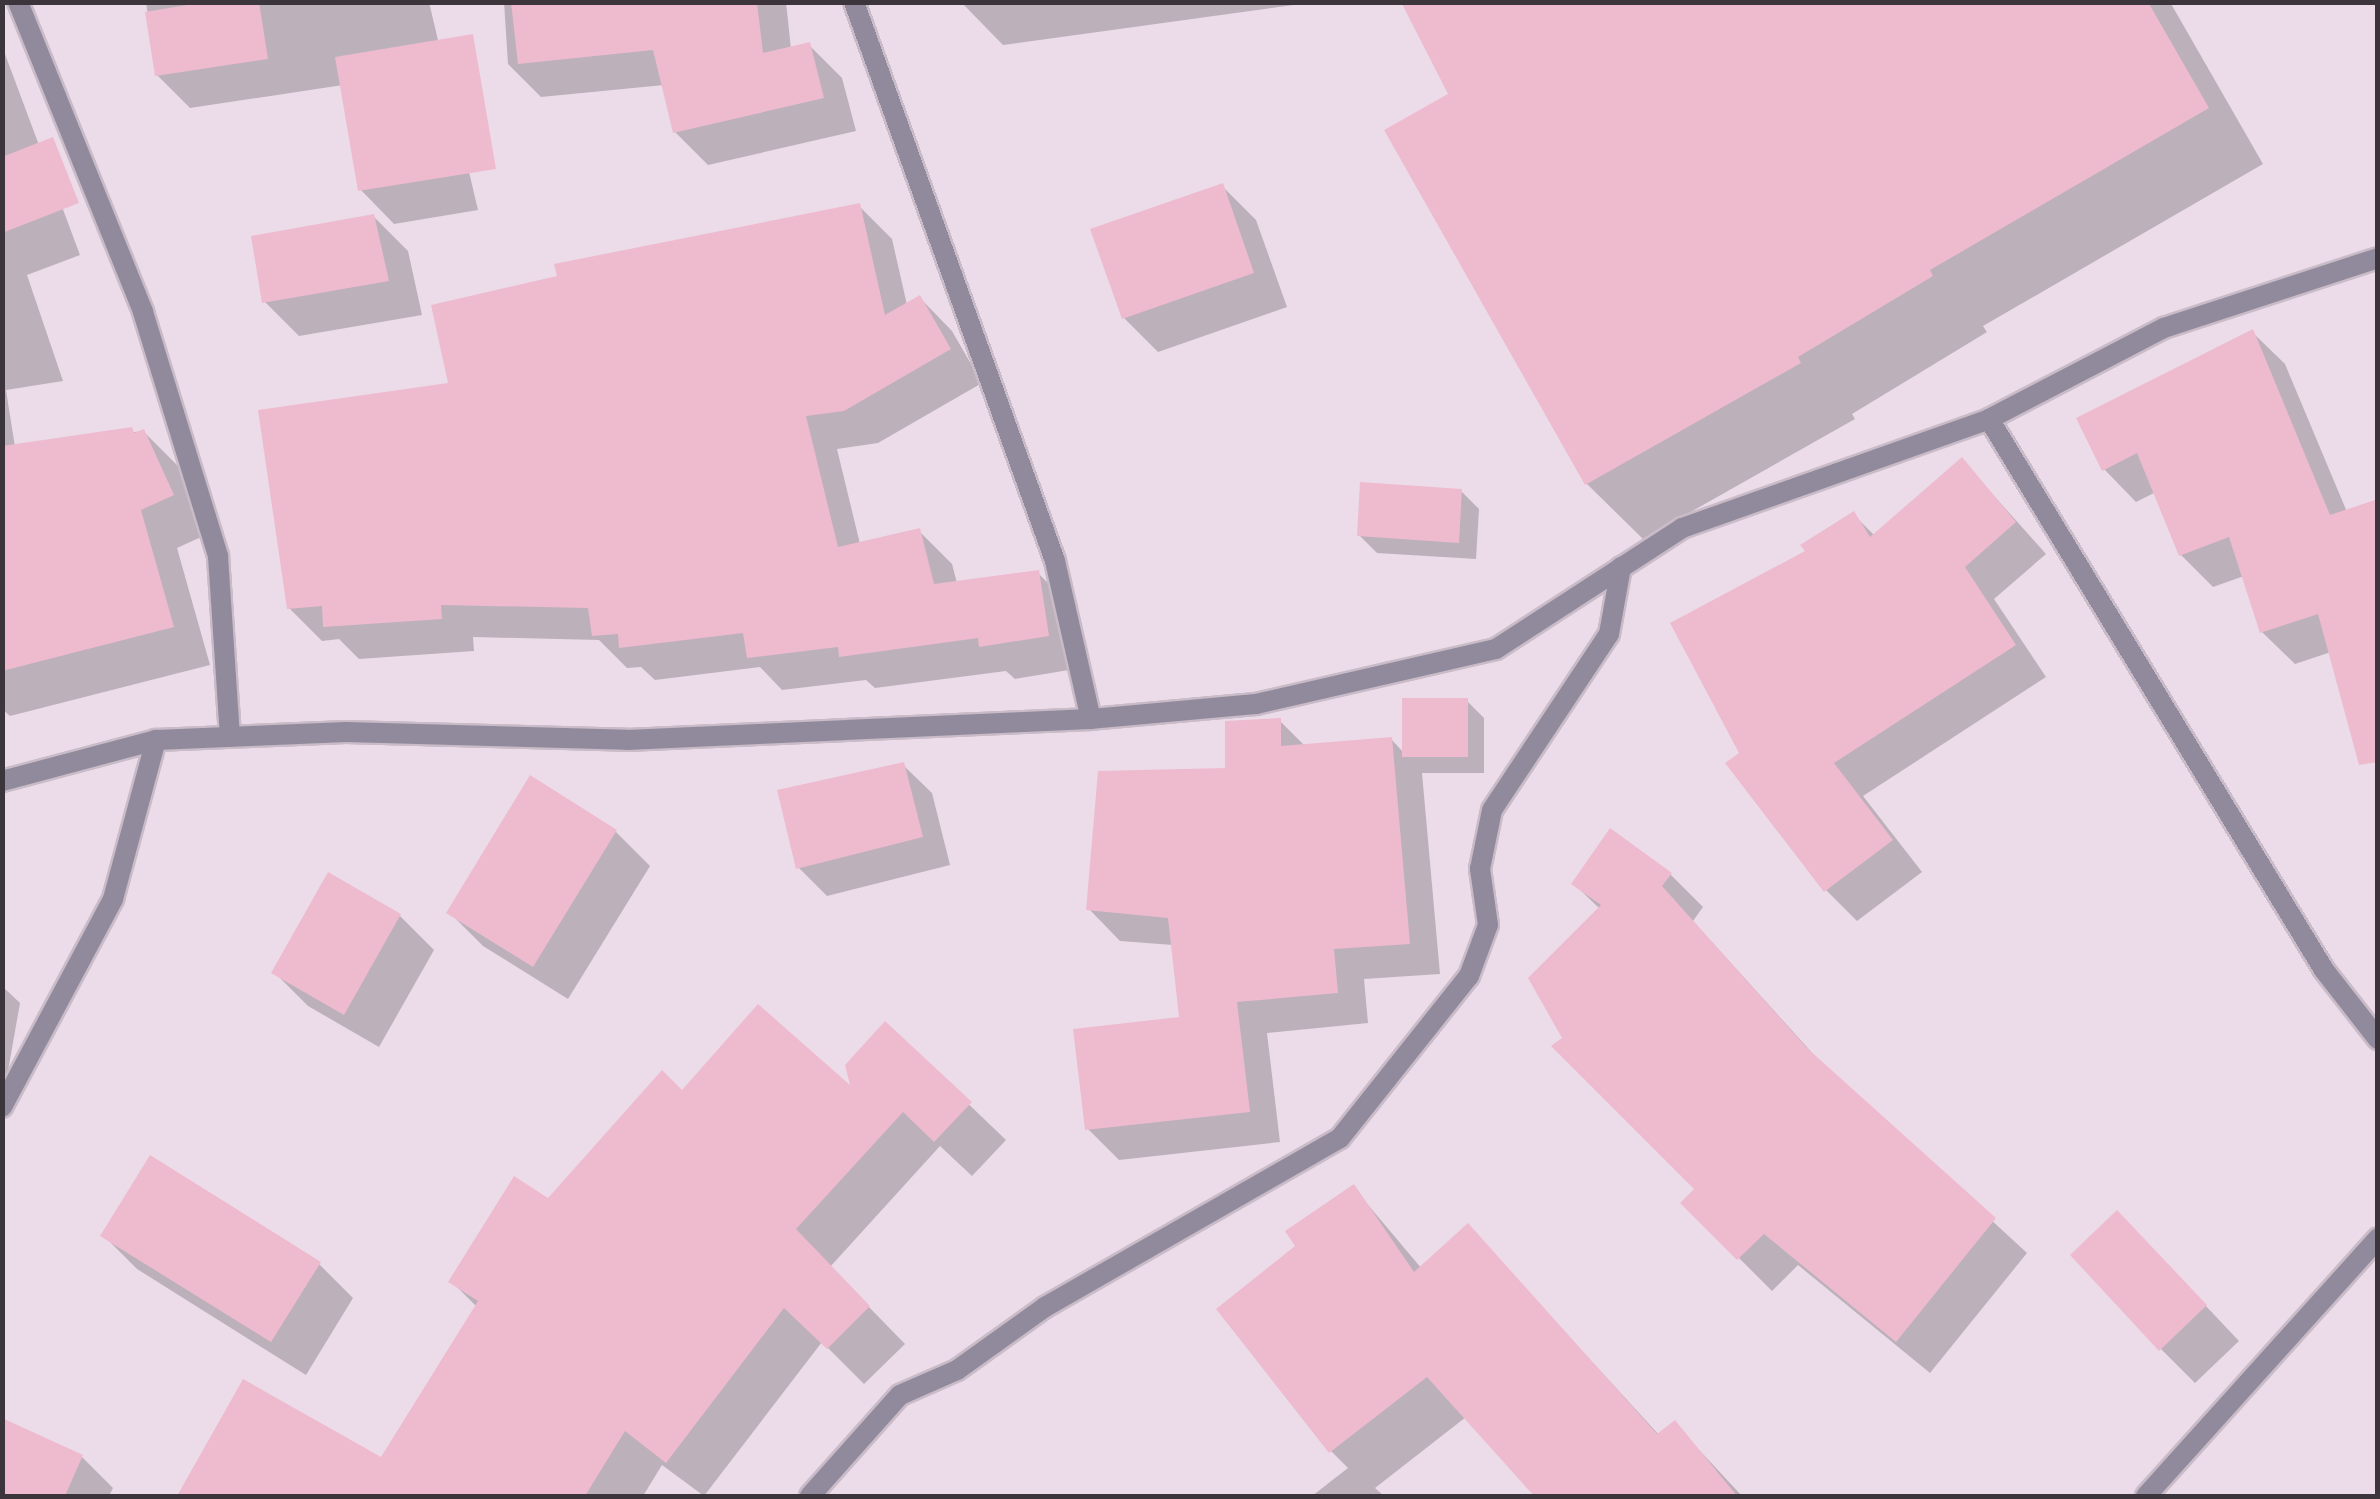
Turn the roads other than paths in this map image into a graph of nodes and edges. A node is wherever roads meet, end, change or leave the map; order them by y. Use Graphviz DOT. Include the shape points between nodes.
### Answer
graph roads {
  1 [pos="18,2"];
  2 [pos="854,2"];
  3 [pos="2378,258"];
  4 [pos="1989,420"];
  5 [pos="1622,567"];
  6 [pos="1090,719"];
  7 [pos="230,737"];
  8 [pos="156,740"];
  9 [pos="2,781"];
  10 [pos="2378,1039"];
  11 [pos="2,1107"];
  12 [pos="2378,1238"];
  13 [pos="810,1496"];
  14 [pos="2146,1496"];
  1 -- 7 [label="street" via="143,312 218,556"];
  2 -- 6 [label="street" via="1054,561"];
  3 -- 4 [label="street" via="2164,328"];
  4 -- 5 [label="street" via="1682,528"];
  4 -- 10 [label="street" via="2324,970"];
  5 -- 6 [label="street" via="1496,649 1256,704"];
  5 -- 13 [label="street" via="1610,634 1492,810 1480,869 1488,925 1469,976 1340,1138 1059,1298 957,1370 900,1395"];
  6 -- 7 [label="street" via="627,740 346,732"];
  7 -- 8 [label="street"];
  8 -- 9 [label="street"];
  8 -- 11 [label="street" via="113,899"];
  12 -- 14 [label="street"];
}
